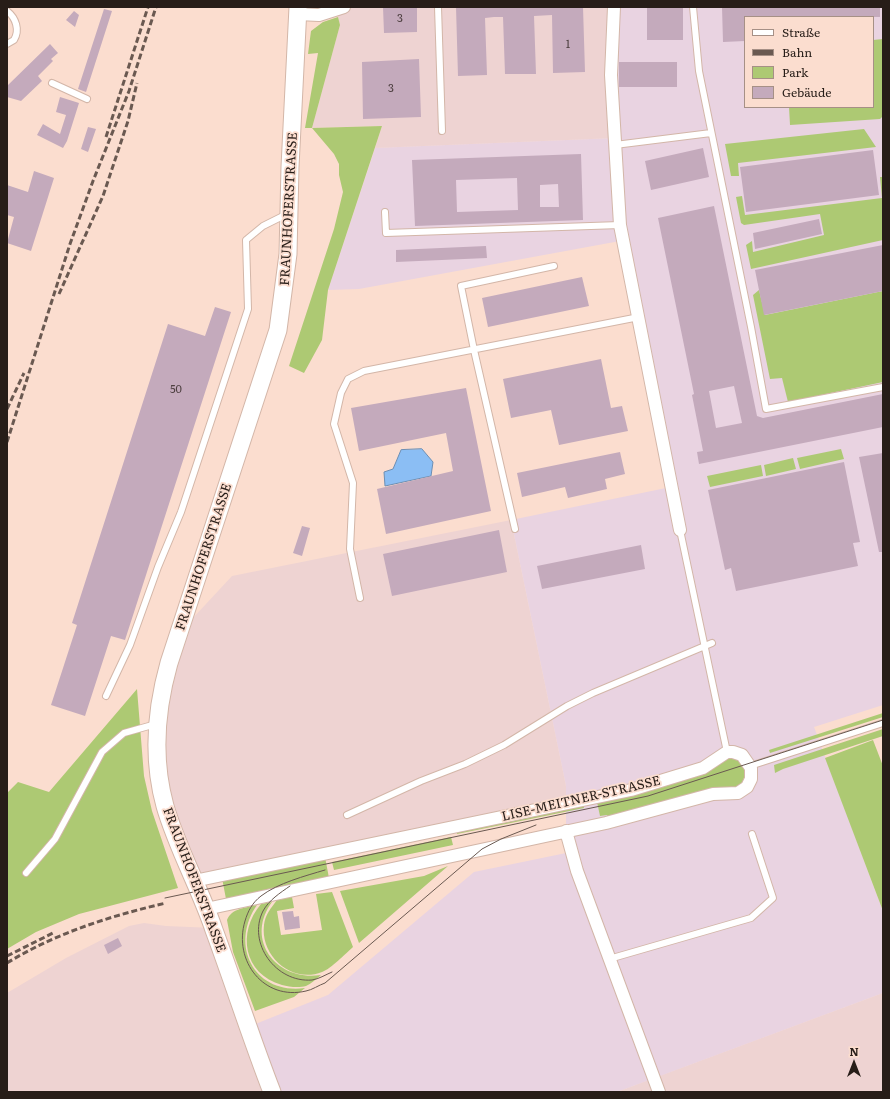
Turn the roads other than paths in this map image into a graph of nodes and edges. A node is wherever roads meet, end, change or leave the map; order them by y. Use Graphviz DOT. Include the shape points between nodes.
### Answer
graph roads {
  1 [pos="344,7"];
  2 [pos="438,7"];
  3 [pos="614,7"];
  4 [pos="693,7"];
  5 [pos="298,10"];
  6 [pos="7,11"];
  7 [pos="321,11"];
  8 [pos="7,44"];
  9 [pos="52,83"];
  10 [pos="87,99"];
  11 [pos="442,132"];
  12 [pos="711,133"];
  13 [pos="615,145"];
  14 [pos="385,212"];
  15 [pos="289,213"];
  16 [pos="620,225"];
  17 [pos="554,266"];
  18 [pos="639,317"];
  19 [pos="474,350"];
  20 [pos="883,387"];
  21 [pos="515,529"];
  22 [pos="680,530"];
  23 [pos="360,598"];
  24 [pos="712,643"];
  25 [pos="704,647"];
  26 [pos="106,696"];
  27 [pos="883,723"];
  28 [pos="157,724"];
  29 [pos="726,752"];
  30 [pos="750,766"];
  31 [pos="347,815"];
  32 [pos="566,831"];
  33 [pos="752,834"];
  34 [pos="26,873"];
  35 [pos="194,881"];
  36 [pos="206,909"];
  37 [pos="609,960"];
  38 [pos="272,1092"];
  39 [pos="659,1092"];
  1 -- 7 [label="street"];
  2 -- 11 [label="lane"];
  3 -- 13 [label="street" via="611,75"];
  4 -- 12 [label="lane" via="695,43"];
  5 -- 7 [label="street"];
  5 -- 15 [label="main road, FRAUNHOFERSTRASSE"];
  6 -- 8 [label="lane" via="12,15 18,30 14,40"];
  9 -- 10 [label="lane"];
  12 -- 13 [label="lane"];
  12 -- 20 [label="lane" via="766,410"];
  13 -- 16 [label="street"];
  14 -- 16 [label="lane" via="386,233"];
  15 -- 26 [label="lane" via="263,226 246,240 248,309 181,512 130,645"];
  15 -- 28 [label="main road, FRAUNHOFERSTRASSE" via="288,254 278,330 162,688"];
  16 -- 18 [label="street"];
  17 -- 19 [label="lane" via="461,286"];
  18 -- 19 [label="lane"];
  18 -- 22 [label="street"];
  19 -- 21 [label="lane"];
  19 -- 23 [label="lane" via="364,371 348,379 341,393 334,424 353,483 350,549"];
  22 -- 25 [label="lane"];
  24 -- 25 [label="lane"];
  25 -- 29 [label="lane"];
  25 -- 31 [label="lane" via="593,693 504,745"];
  27 -- 30 [label="lane"];
  28 -- 34 [label="lane" via="124,733 102,752 55,839"];
  28 -- 35 [label="main road, FRAUNHOFERSTRASSE" via="157,764 165,806"];
  29 -- 30 [label="street" via="742,754"];
  29 -- 35 [label="street, LISE-MEITNER-STRASSE" via="703,768 631,790"];
  30 -- 32 [label="street, LISE-MEITNER-STRASSE" via="751,779 747,787 738,793 713,794 637,816"];
  32 -- 36 [label="street, LISE-MEITNER-STRASSE"];
  32 -- 37 [label="street" via="576,871"];
  33 -- 37 [label="lane" via="773,898 750,918"];
  35 -- 36 [label="main road, FRAUNHOFERSTRASSE"];
  36 -- 38 [label="main road, FRAUNHOFERSTRASSE"];
  37 -- 39 [label="street"];
}
